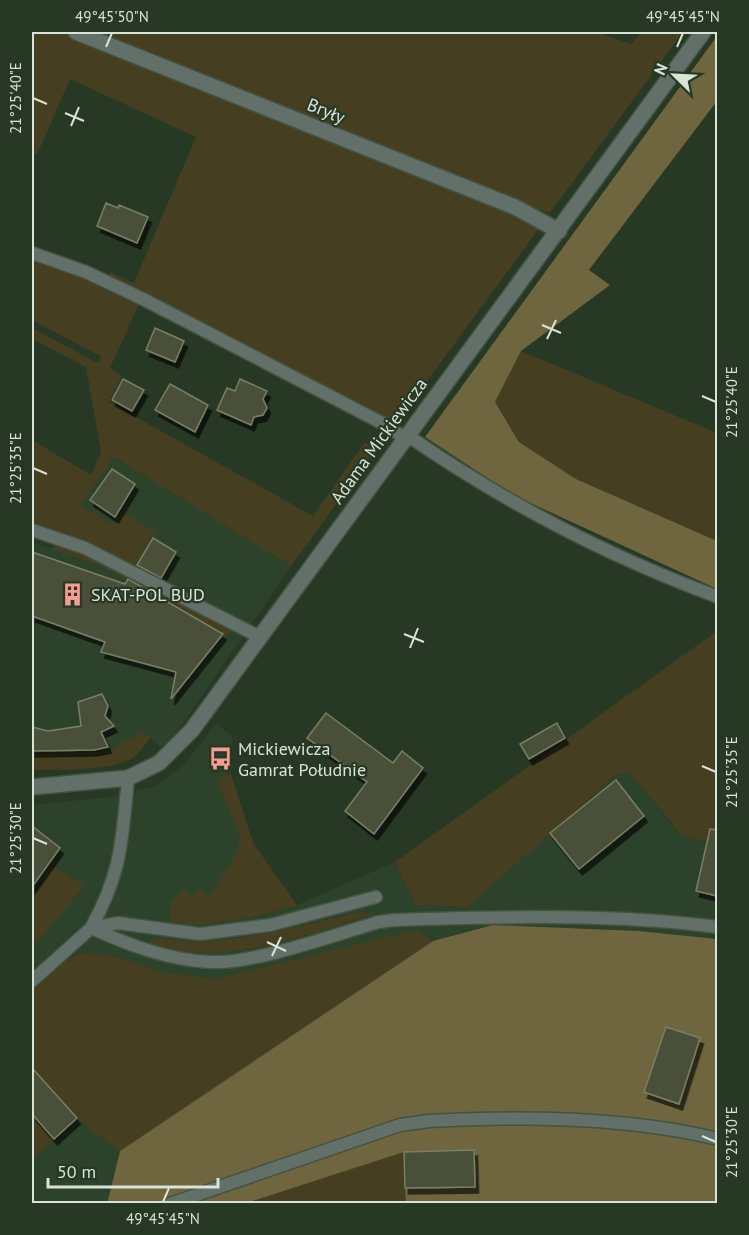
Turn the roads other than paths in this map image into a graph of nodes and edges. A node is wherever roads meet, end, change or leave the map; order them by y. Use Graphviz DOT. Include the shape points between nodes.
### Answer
graph roads {
  1 [pos="76,32"];
  2 [pos="704,32"];
  3 [pos="559,231"];
  4 [pos="32,253"];
  5 [pos="406,437"];
  6 [pos="32,530"];
  7 [pos="717,597"];
  8 [pos="260,637"];
  9 [pos="128,778"];
  10 [pos="32,787"];
  11 [pos="376,897"];
  12 [pos="717,927"];
  13 [pos="92,928"];
  14 [pos="32,981"];
  15 [pos="717,1139"];
  16 [pos="170,1203"];
  1 -- 3 [label="street, Bryły" via="516,207"];
  2 -- 3 [label="street, Adama Mickiewicza"];
  3 -- 5 [label="street, Adama Mickiewicza"];
  4 -- 5 [label="lane" via="86,272 145,300"];
  5 -- 7 [label="lane" via="544,520"];
  5 -- 8 [label="street, Adama Mickiewicza"];
  6 -- 8 [label="lane" via="85,548"];
  8 -- 9 [label="street, Adama Mickiewicza" via="192,730 159,763"];
  9 -- 10 [label="street, Adama Mickiewicza"];
  9 -- 13 [label="lane" via="118,868"];
  11 -- 13 [label="lane" via="270,925 200,934 118,923"];
  12 -- 13 [label="lane" via="634,920 498,917 394,920 245,959 212,962 158,954"];
  13 -- 14 [label="lane"];
  15 -- 16 [label="lane" via="626,1123 429,1121 400,1125"];
}
